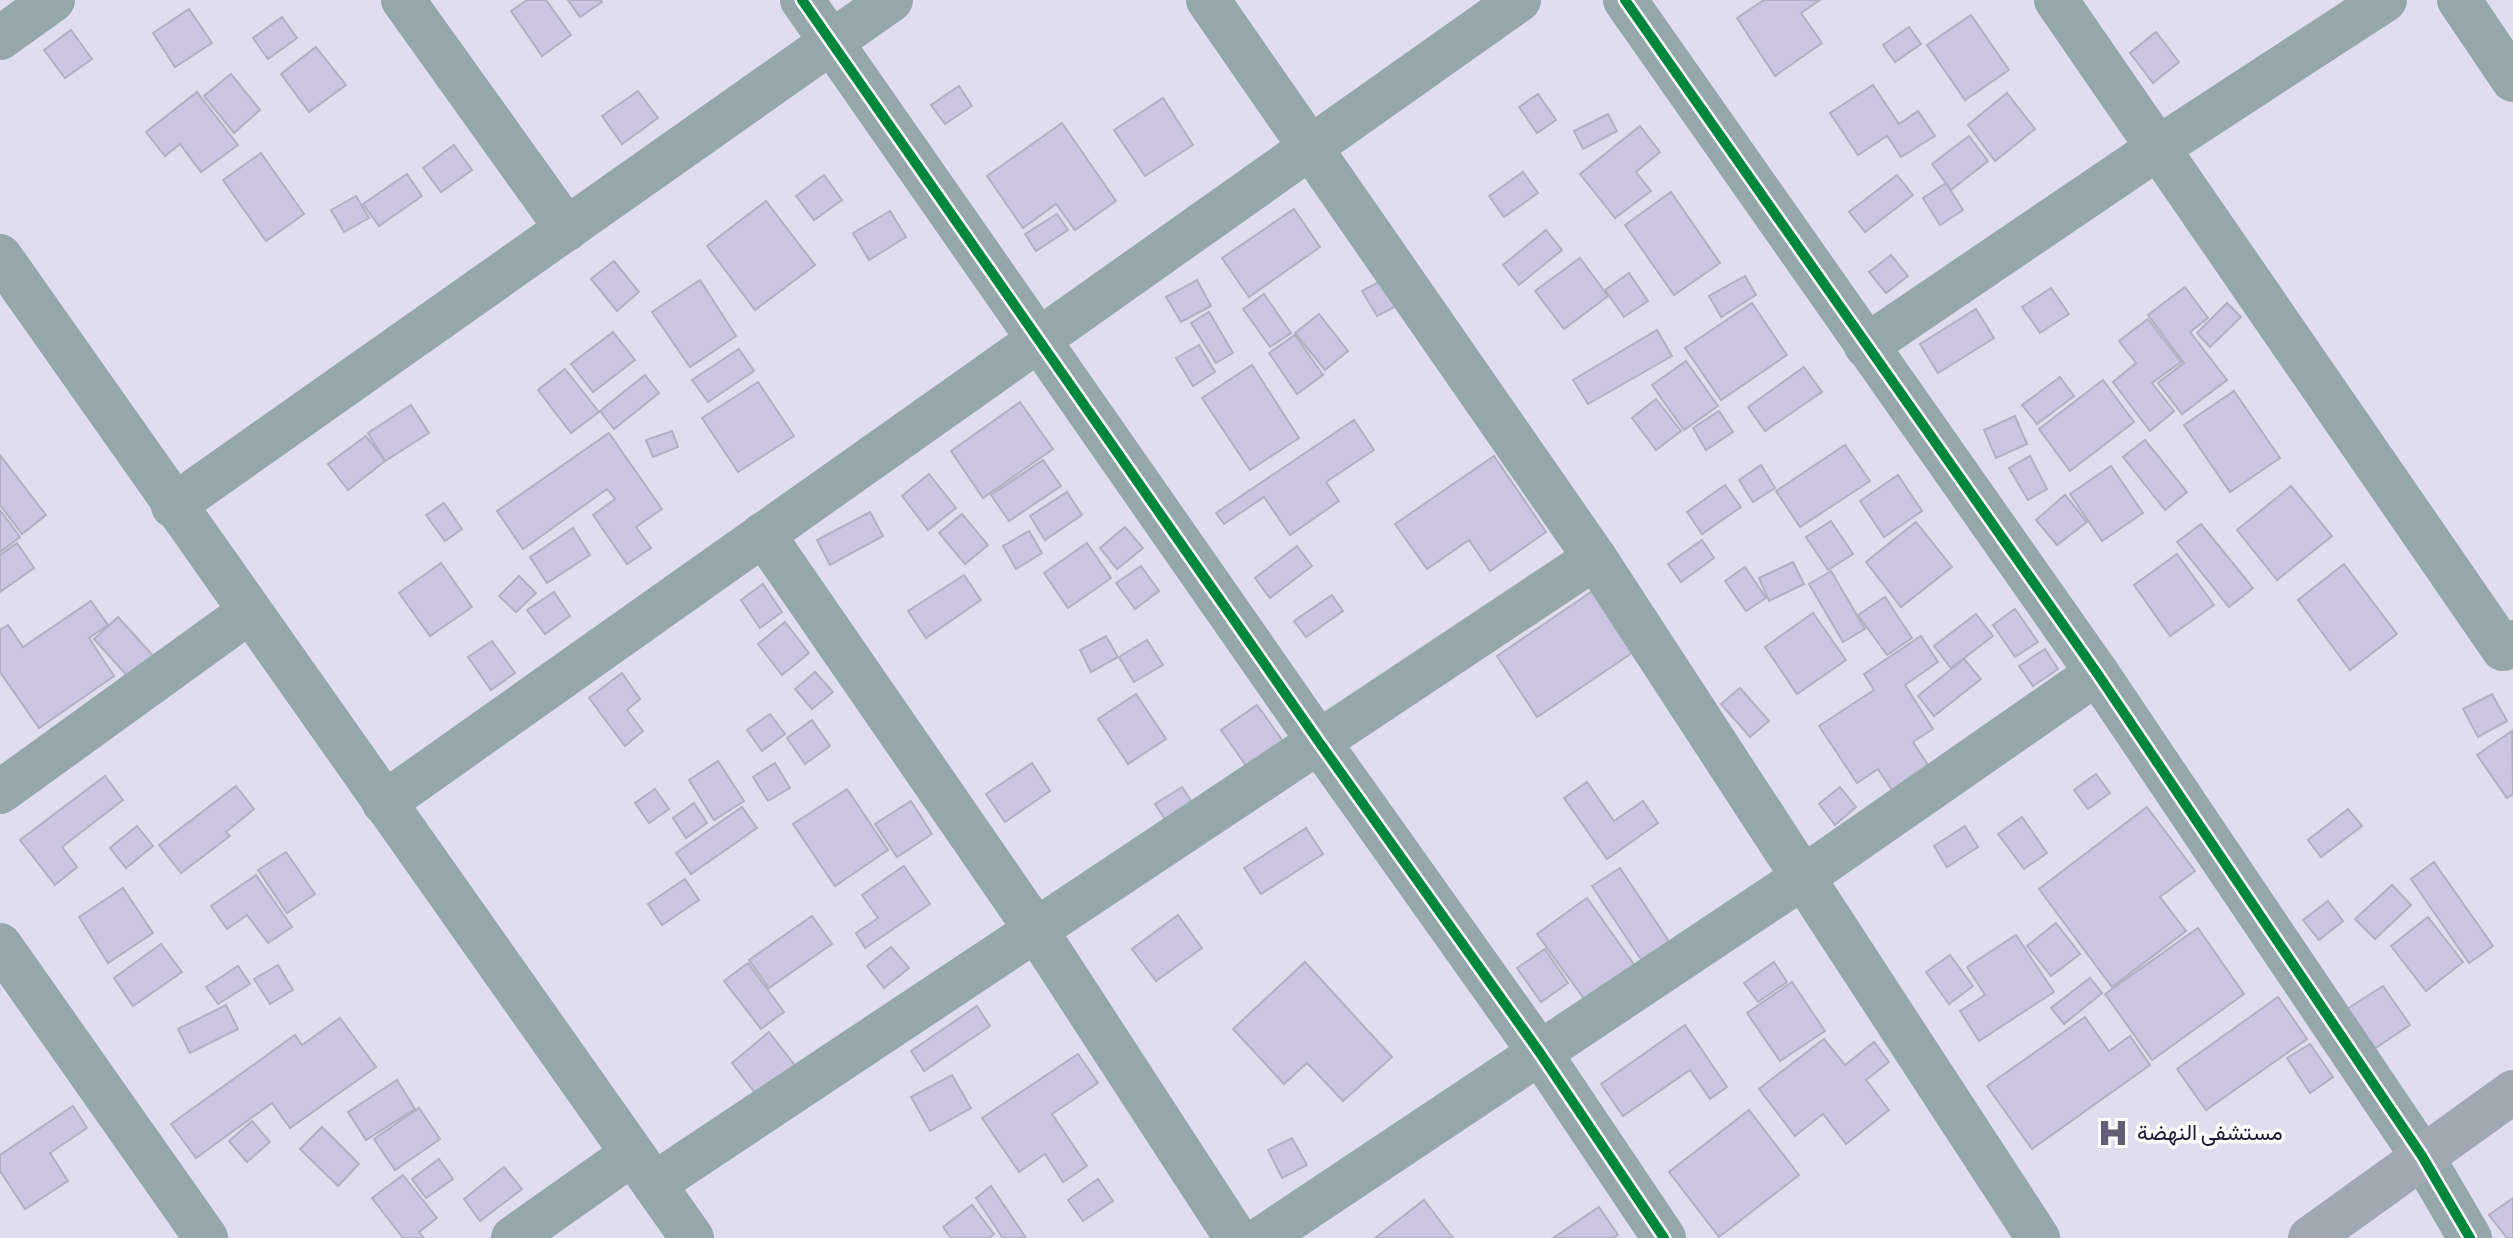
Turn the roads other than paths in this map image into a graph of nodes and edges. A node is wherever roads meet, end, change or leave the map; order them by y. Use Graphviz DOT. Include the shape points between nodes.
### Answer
graph roads {
  1 [pos="53,0"];
  2 [pos="403,0"];
  3 [pos="802,0"];
  4 [pos="891,0"];
  5 [pos="1208,0"];
  6 [pos="1519,0"];
  7 [pos="1625,0"];
  8 [pos="2056,0"];
  9 [pos="2385,0"];
  10 [pos="2459,0"];
  11 [pos="0,38"];
  12 [pos="832,42"];
  13 [pos="2513,80"];
  14 [pos="1310,148"];
  15 [pos="2158,148"];
  16 [pos="567,229"];
  17 [pos="0,256"];
  18 [pos="1039,339"];
  19 [pos="1866,346"];
  20 [pos="173,506"];
  21 [pos="763,534"];
  22 [pos="1595,558"];
  23 [pos="249,612"];
  24 [pos="2510,652"];
  25 [pos="2097,673"];
  26 [pos="1319,742"];
  27 [pos="0,792"];
  28 [pos="384,803"];
  29 [pos="1802,878"];
  30 [pos="1036,930"];
  31 [pos="0,945"];
  32 [pos="1540,1053"];
  33 [pos="2513,1092"];
  34 [pos="2422,1156"];
  35 [pos="643,1169"];
  36 [pos="206,1238"];
  37 [pos="513,1238"];
  38 [pos="692,1238"];
  39 [pos="1236,1238"];
  40 [pos="1262,1238"];
  41 [pos="1664,1238"];
  42 [pos="2038,1238"];
  43 [pos="2310,1238"];
  44 [pos="2470,1238"];
  1 -- 11 [label="street"];
  2 -- 16 [label="street"];
  3 -- 12 [label="street"];
  4 -- 12 [label="street"];
  5 -- 14 [label="street"];
  6 -- 14 [label="street"];
  7 -- 19 [label="street"];
  8 -- 15 [label="street"];
  9 -- 15 [label="street"];
  10 -- 13 [label="street"];
  12 -- 16 [label="street"];
  12 -- 18 [label="street"];
  14 -- 18 [label="street"];
  14 -- 22 [label="street"];
  15 -- 19 [label="street"];
  15 -- 24 [label="street"];
  16 -- 20 [label="street"];
  17 -- 20 [label="street"];
  18 -- 21 [label="street"];
  18 -- 26 [label="street"];
  19 -- 25 [label="street"];
  20 -- 23 [label="street"];
  21 -- 28 [label="street"];
  21 -- 30 [label="street"];
  22 -- 26 [label="street"];
  22 -- 29 [label="street"];
  23 -- 27 [label="street"];
  23 -- 28 [label="street"];
  25 -- 29 [label="street"];
  25 -- 34 [label="street"];
  26 -- 30 [label="street"];
  26 -- 32 [label="street"];
  28 -- 35 [label="street"];
  29 -- 32 [label="street"];
  29 -- 42 [label="street"];
  30 -- 35 [label="street"];
  30 -- 39 [label="street"];
  31 -- 36 [label="street"];
  32 -- 40 [label="street"];
  32 -- 41 [label="street"];
  33 -- 34 [label="highway"];
  34 -- 43 [label="highway"];
  34 -- 44 [label="street"];
  35 -- 37 [label="street"];
  35 -- 38 [label="street"];
}
